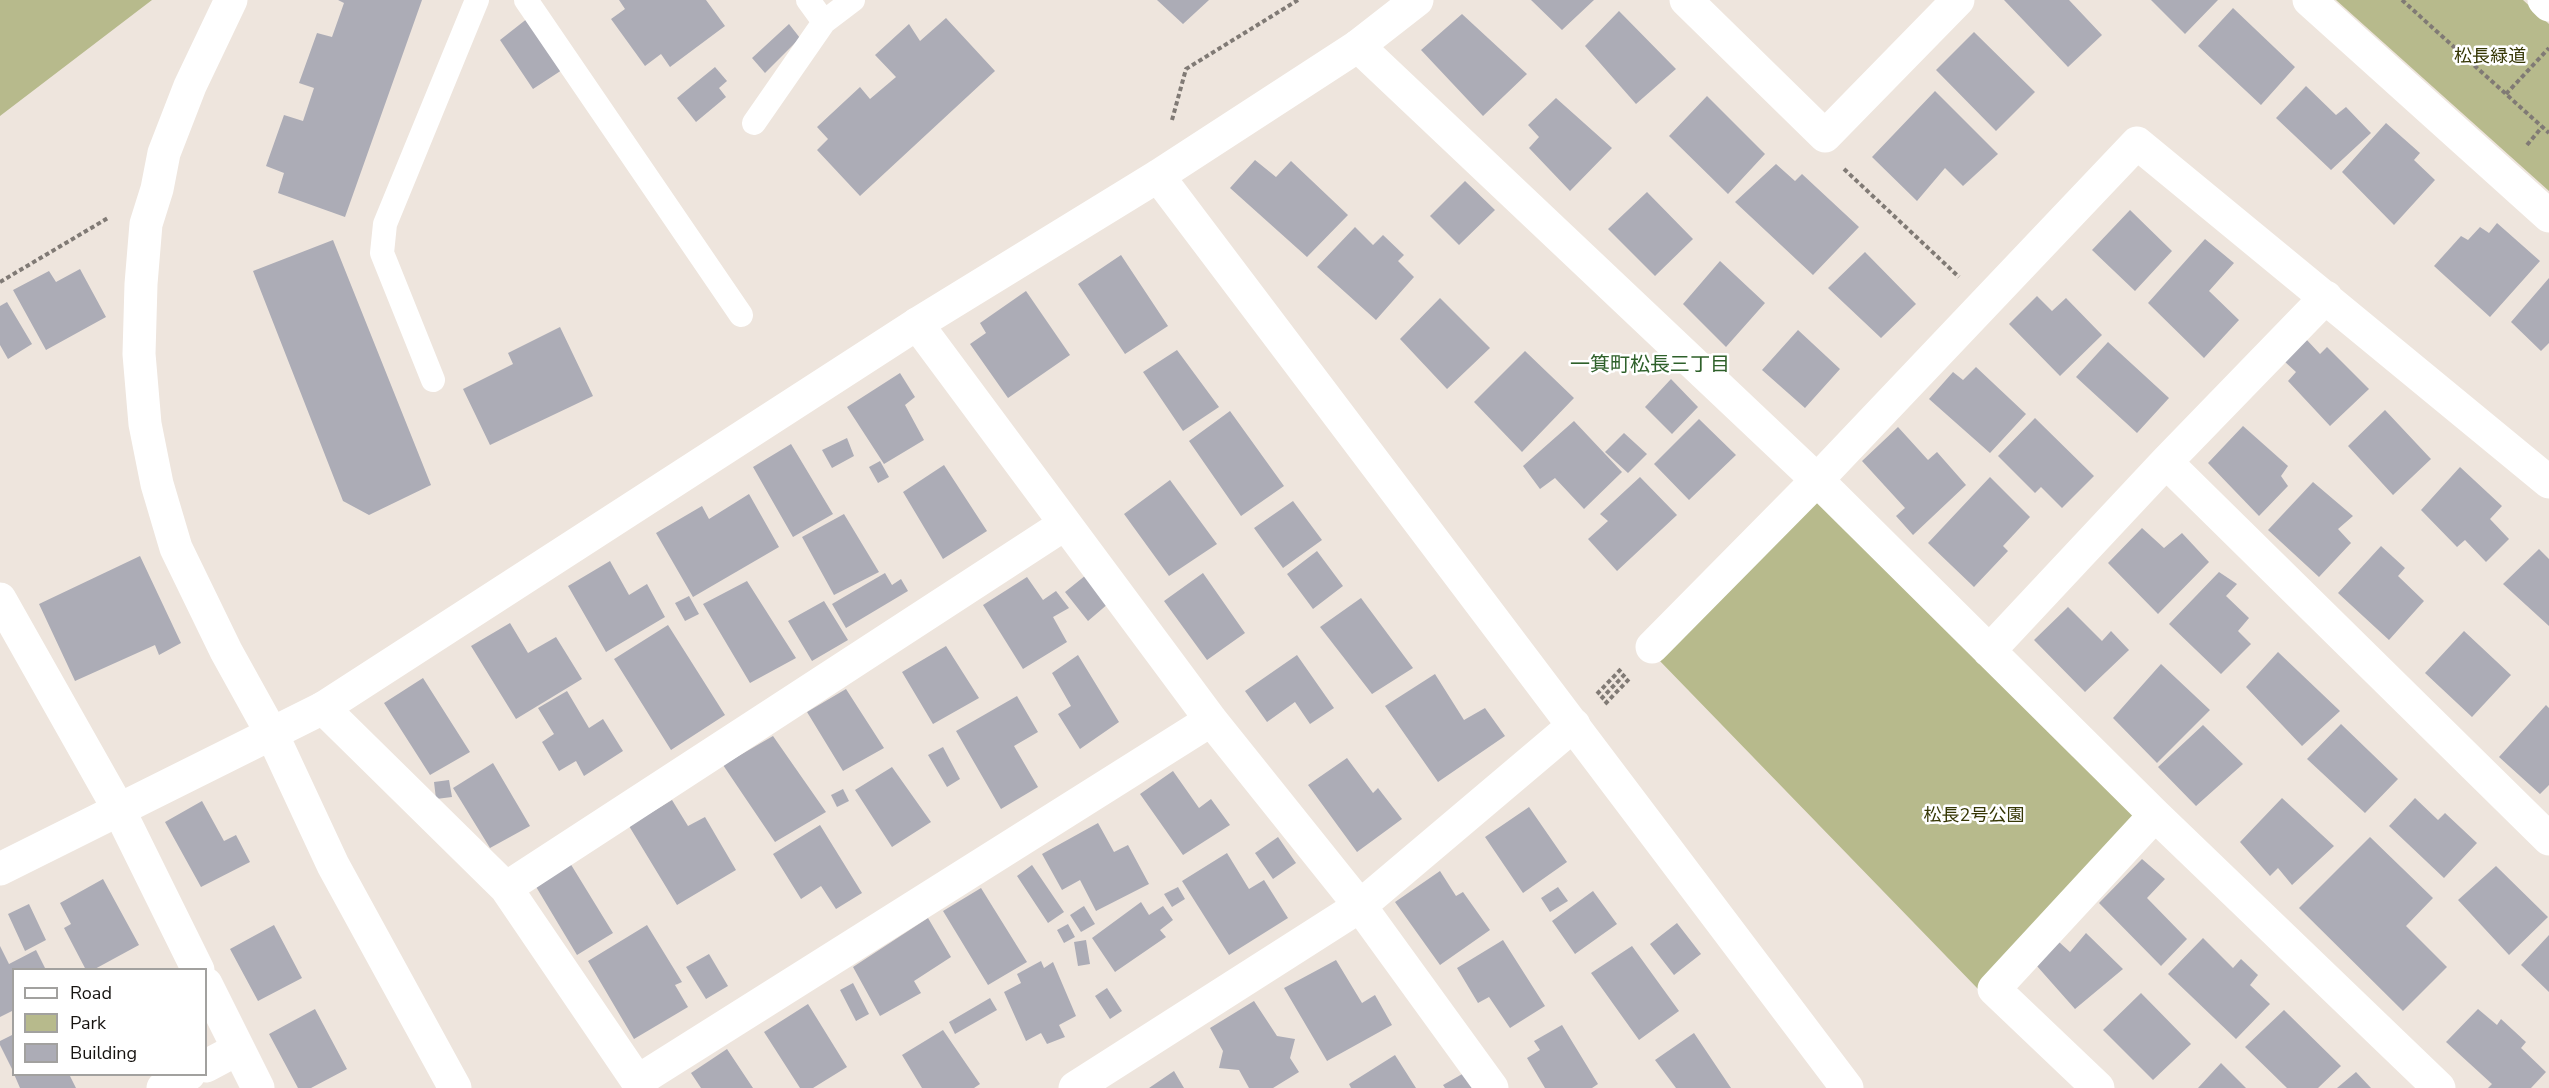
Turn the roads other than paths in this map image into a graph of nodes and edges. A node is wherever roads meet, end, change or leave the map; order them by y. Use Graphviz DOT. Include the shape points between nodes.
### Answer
graph roads {
  1 [pos="231,0"];
  2 [pos="477,0"];
  3 [pos="525,0"];
  4 [pos="808,0"];
  5 [pos="853,0"];
  6 [pos="1417,0"];
  7 [pos="1686,0"];
  8 [pos="1958,0"];
  9 [pos="2309,0"];
  10 [pos="2544,0"];
  11 [pos="2549,5"];
  12 [pos="824,22"];
  13 [pos="1358,46"];
  14 [pos="754,123"];
  15 [pos="1164,172"];
  16 [pos="2549,216"];
  17 [pos="2326,297"];
  18 [pos="741,315"];
  19 [pos="917,324"];
  20 [pos="433,380"];
  21 [pos="2166,462"];
  22 [pos="1817,480"];
  23 [pos="2549,482"];
  24 [pos="1065,524"];
  25 [pos="0,599"];
  26 [pos="1652,647"];
  27 [pos="1989,651"];
  28 [pos="323,708"];
  29 [pos="1590,710"];
  30 [pos="1211,720"];
  31 [pos="272,734"];
  32 [pos="118,808"];
  33 [pos="2155,815"];
  34 [pos="2549,839"];
  35 [pos="0,868"];
  36 [pos="506,888"];
  37 [pos="1360,906"];
  38 [pos="198,968"];
  39 [pos="207,986"];
  40 [pos="238,1049"];
  41 [pos="207,1065"];
  42 [pos="185,1076"];
  43 [pos="640,1084"];
  44 [pos="163,1088"];
  45 [pos="258,1088"];
  46 [pos="454,1088"];
  47 [pos="1075,1088"];
  48 [pos="1492,1088"];
  49 [pos="1847,1088"];
  50 [pos="2098,1088"];
  51 [pos="2439,1088"];
  1 -- 31 [label="street" via="190,86 164,153 146,224 139,354 145,424 176,548"];
  2 -- 20 [label="lane" via="385,224 382,253"];
  3 -- 18 [label="lane"];
  4 -- 12 [label="lane"];
  5 -- 12 [label="lane"];
  6 -- 13 [label="street"];
  7 -- 8 [label="street" via="1825,136"];
  9 -- 16 [label="street"];
  10 -- 11 [label="street"];
  12 -- 14 [label="lane"];
  13 -- 15 [label="street"];
  13 -- 22 [label="street"];
  15 -- 19 [label="street"];
  15 -- 29 [label="street"];
  17 -- 21 [label="street"];
  17 -- 22 [label="street" via="2137,143"];
  17 -- 23 [label="street"];
  19 -- 24 [label="street"];
  19 -- 28 [label="street"];
  21 -- 27 [label="street"];
  21 -- 34 [label="street"];
  22 -- 26 [label="street"];
  22 -- 27 [label="street"];
  24 -- 30 [label="street"];
  24 -- 36 [label="street"];
  25 -- 32 [label="street"];
  27 -- 33 [label="street"];
  28 -- 31 [label="street"];
  28 -- 36 [label="street"];
  29 -- 37 [label="street"];
  29 -- 49 [label="street"];
  30 -- 37 [label="street"];
  30 -- 43 [label="street"];
  31 -- 32 [label="street"];
  31 -- 46 [label="street" via="333,865"];
  32 -- 35 [label="street"];
  32 -- 38 [label="street"];
  33 -- 50 [label="street" via="1994,988"];
  33 -- 51 [label="street"];
  36 -- 43 [label="street"];
  37 -- 47 [label="street"];
  37 -- 48 [label="street"];
  39 -- 40 [label="street"];
  40 -- 41 [label="street"];
  40 -- 45 [label="street"];
  42 -- 44 [label="street"];
}
